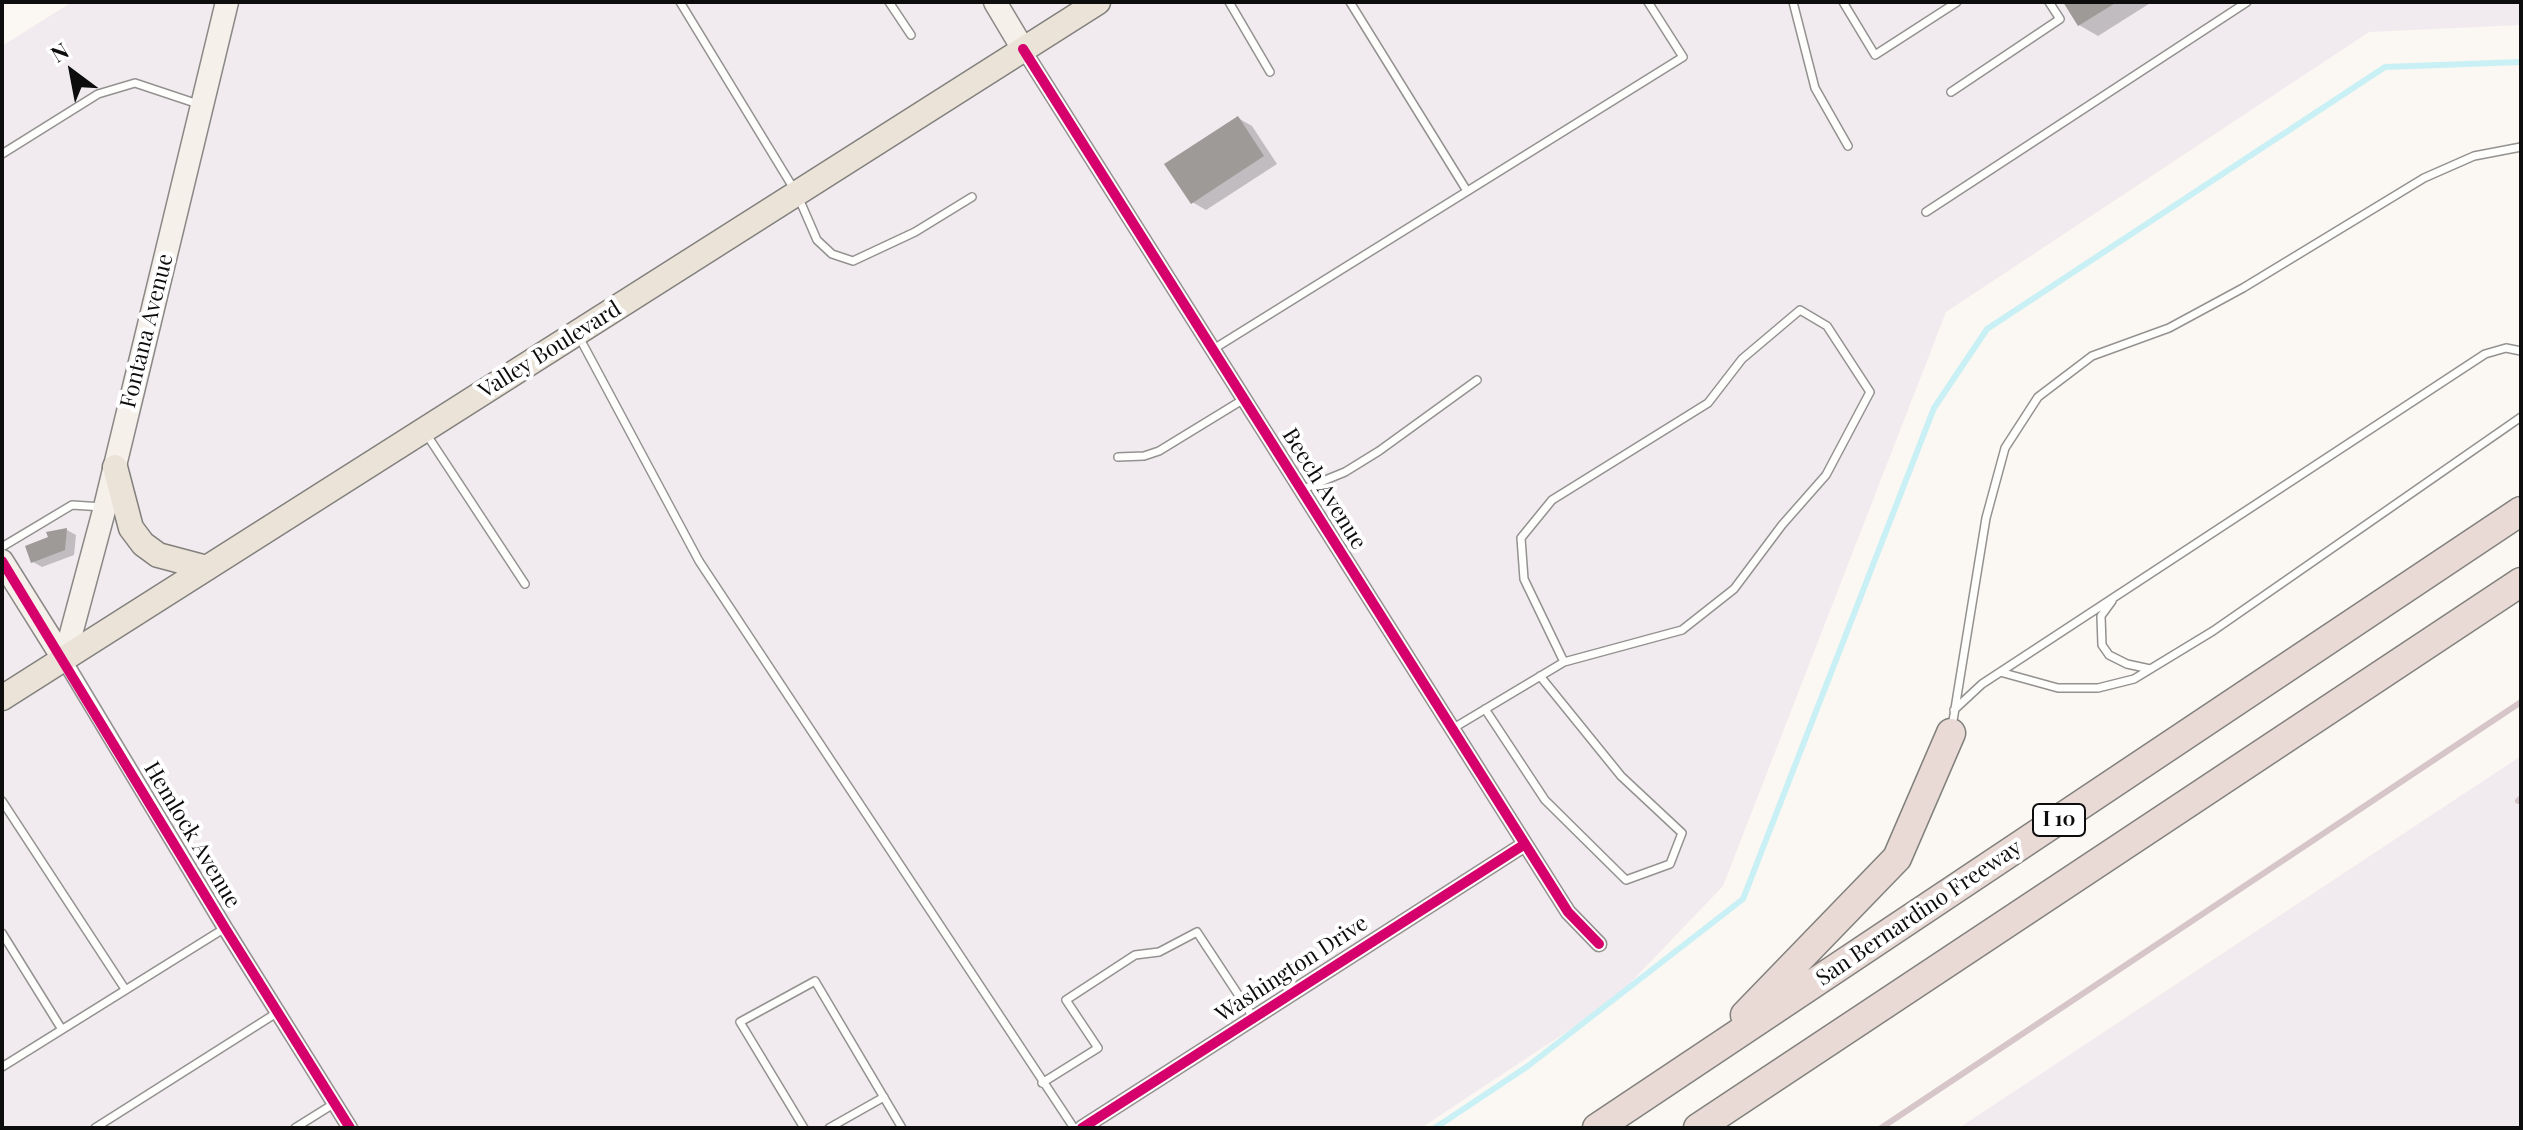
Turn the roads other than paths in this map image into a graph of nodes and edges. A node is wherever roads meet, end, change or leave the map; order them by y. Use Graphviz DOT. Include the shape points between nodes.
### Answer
graph roads {
  1 [pos="227,2"];
  2 [pos="680,2"];
  3 [pos="889,2"];
  4 [pos="995,2"];
  5 [pos="1098,2"];
  6 [pos="1229,2"];
  7 [pos="1350,2"];
  8 [pos="1648,2"];
  9 [pos="1793,2"];
  10 [pos="1843,2"];
  11 [pos="1957,2"];
  12 [pos="2049,2"];
  13 [pos="2247,2"];
  14 [pos="911,35"];
  15 [pos="1023,49"];
  16 [pos="1270,72"];
  17 [pos="1951,92"];
  18 [pos="202,105"];
  19 [pos="1848,146"];
  20 [pos="2521,147"];
  21 [pos="2,154"];
  22 [pos="1467,191"];
  23 [pos="797,194"];
  24 [pos="972,197"];
  25 [pos="1926,212"];
  26 [pos="577,333"];
  27 [pos="1212,350"];
  28 [pos="2521,351"];
  29 [pos="1477,380"];
  30 [pos="1244,399"];
  31 [pos="2521,417"];
  32 [pos="424,430"];
  33 [pos="1118,457"];
  34 [pos="115,467"];
  35 [pos="1301,490"];
  36 [pos="105,507"];
  37 [pos="2521,511"];
  38 [pos="2,547"];
  39 [pos="2,561"];
  40 [pos="207,568"];
  41 [pos="2521,582"];
  42 [pos="525,584"];
  43 [pos="2115,596"];
  44 [pos="64,660"];
  45 [pos="1564,662"];
  46 [pos="2150,669"];
  47 [pos="2000,672"];
  48 [pos="1540,676"];
  49 [pos="2,698"];
  50 [pos="1485,709"];
  51 [pos="1952,721"];
  52 [pos="1452,729"];
  53 [pos="2,801"];
  54 [pos="1525,844"];
  55 [pos="225,928"];
  56 [pos="2,933"];
  57 [pos="1599,944"];
  58 [pos="125,989"];
  59 [pos="278,1012"];
  60 [pos="1253,1017"];
  61 [pos="61,1028"];
  62 [pos="1705,1056"];
  63 [pos="2,1067"];
  64 [pos="1042,1083"];
  65 [pos="884,1097"];
  66 [pos="335,1103"];
  67 [pos="95,1128"];
  68 [pos="295,1128"];
  69 [pos="350,1128"];
  70 [pos="804,1128"];
  71 [pos="829,1128"];
  72 [pos="902,1128"];
  73 [pos="1074,1128"];
  74 [pos="1082,1128"];
  75 [pos="1597,1128"];
  76 [pos="1698,1128"];
  1 -- 18 [label="main road, Fontana Avenue"];
  2 -- 23 [label="lane"];
  3 -- 14 [label="lane"];
  4 -- 15 [label="main road, Beech Avenue"];
  5 -- 15 [label="main road, Valley Boulevard"];
  6 -- 16 [label="lane"];
  7 -- 22 [label="lane"];
  8 -- 22 [label="lane" via="1683,57"];
  9 -- 19 [label="lane" via="1815,88"];
  10 -- 11 [label="lane" via="1875,55"];
  12 -- 17 [label="lane" via="2060,19"];
  13 -- 25 [label="lane"];
  15 -- 23 [label="main road, Valley Boulevard"];
  15 -- 27 [label="street, Beech Avenue"];
  18 -- 21 [label="lane" via="135,83 98,94"];
  18 -- 34 [label="main road, Fontana Avenue"];
  20 -- 51 [label="lane" via="2474,156 2424,178 2169,328 2092,356 2038,397 2005,448 1986,518"];
  22 -- 27 [label="lane"];
  23 -- 24 [label="lane" via="817,240 832,254 853,261"];
  23 -- 26 [label="main road, Valley Boulevard"];
  26 -- 32 [label="main road, Valley Boulevard"];
  26 -- 64 [label="lane" via="699,561"];
  27 -- 30 [label="street, Beech Avenue"];
  28 -- 43 [label="lane" via="2506,348 2485,354"];
  29 -- 35 [label="lane" via="1357,465"];
  30 -- 33 [label="lane" via="1159,451"];
  30 -- 35 [label="street, Beech Avenue"];
  31 -- 46 [label="lane"];
  32 -- 40 [label="main road, Valley Boulevard"];
  32 -- 42 [label="lane"];
  34 -- 36 [label="main road, Fontana Avenue"];
  34 -- 40 [label="main road" via="131,528 143,544 158,555"];
  35 -- 52 [label="street, Beech Avenue"];
  36 -- 38 [label="lane" via="72,505"];
  36 -- 44 [label="main road, Fontana Avenue"];
  37 -- 62 [label="highway, San Bernardino Freeway / I 10"];
  39 -- 44 [label="main road, Hemlock Avenue"];
  40 -- 44 [label="main road, Valley Boulevard"];
  41 -- 76 [label="highway, I 10"];
  43 -- 46 [label="lane" via="2101,616 2102,645 2109,655"];
  43 -- 47 [label="lane"];
  44 -- 49 [label="main road, Valley Boulevard"];
  44 -- 55 [label="street, Hemlock Avenue"];
  45 -- 45 [label="lane" via="1524,579 1521,538 1552,500 1708,403 1742,359 1800,310 1827,326 1870,392 1826,475 1734,589 1682,630"];
  45 -- 48 [label="lane"];
  46 -- 47 [label="lane" via="2098,688 2058,688"];
  47 -- 51 [label="lane" via="1982,684"];
  48 -- 50 [label="lane"];
  48 -- 50 [label="lane" via="1621,776 1682,833 1670,864 1626,880 1545,800"];
  50 -- 52 [label="lane"];
  51 -- 62 [label="highway" via="1897,858"];
  52 -- 54 [label="street, Beech Avenue"];
  53 -- 58 [label="lane"];
  54 -- 57 [label="street, Beech Avenue" via="1568,912"];
  54 -- 60 [label="street, Washington Drive"];
  55 -- 58 [label="lane"];
  55 -- 59 [label="street, Hemlock Avenue"];
  56 -- 61 [label="lane"];
  58 -- 61 [label="lane"];
  59 -- 66 [label="street, Hemlock Avenue"];
  59 -- 67 [label="lane"];
  60 -- 64 [label="lane" via="1197,932 1159,952 1135,955 1066,1000 1098,1048"];
  60 -- 74 [label="street, Washington Drive"];
  61 -- 63 [label="lane"];
  62 -- 75 [label="highway, San Bernardino Freeway / I 10"];
  64 -- 73 [label="lane"];
  65 -- 70 [label="lane" via="815,981 740,1022"];
  65 -- 71 [label="lane"];
  65 -- 72 [label="lane"];
  66 -- 68 [label="lane"];
  66 -- 69 [label="street, Hemlock Avenue"];
}
